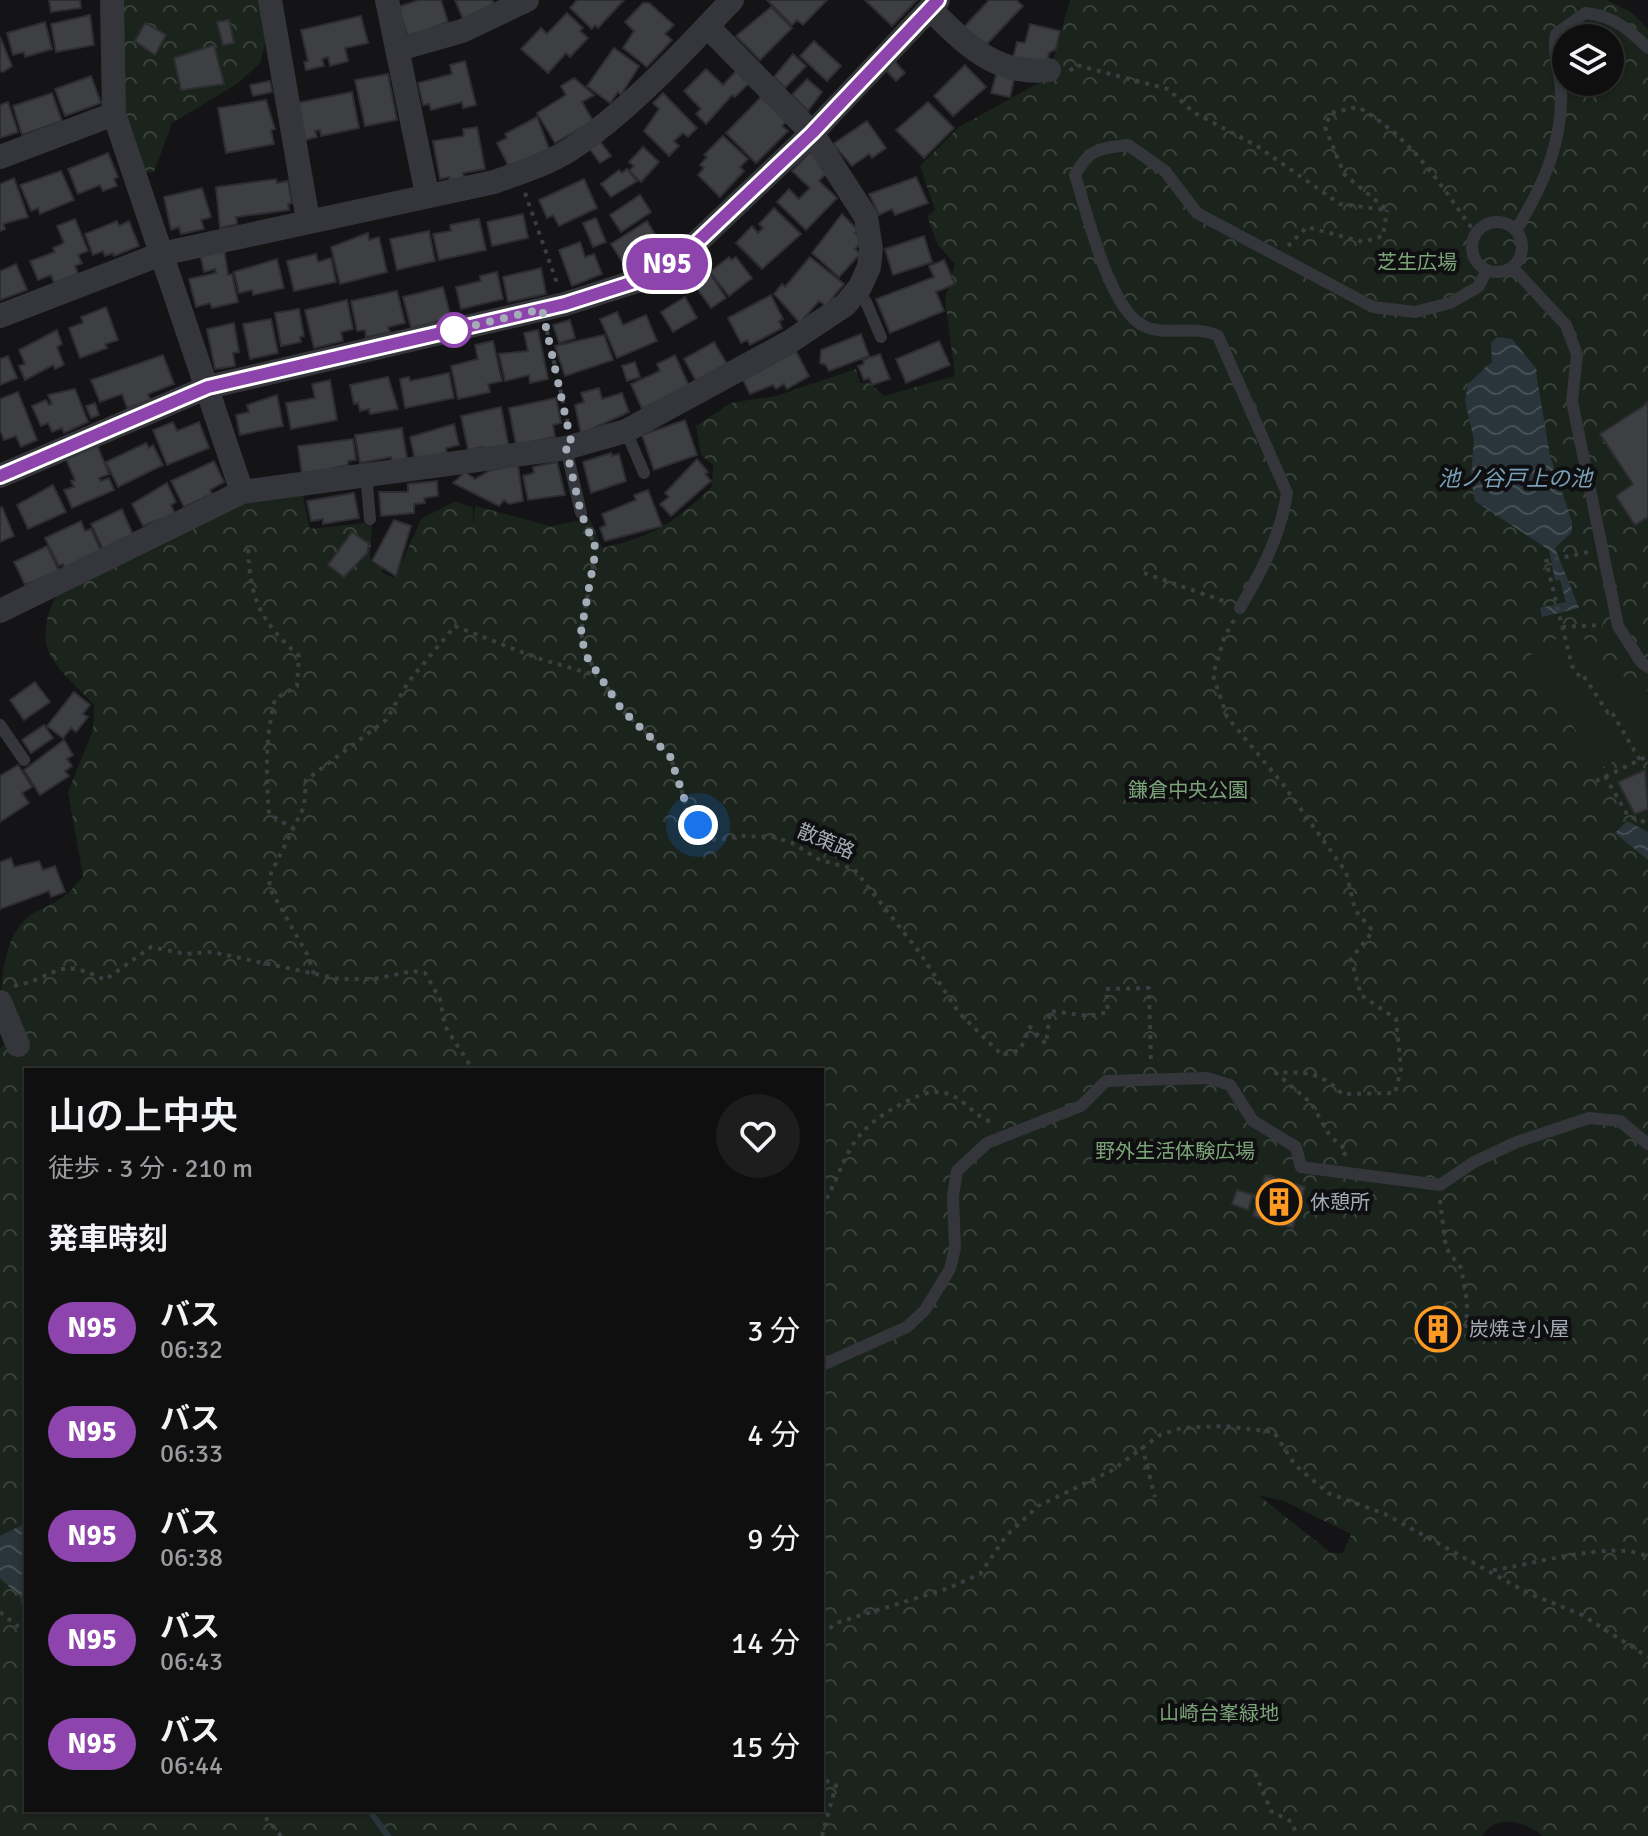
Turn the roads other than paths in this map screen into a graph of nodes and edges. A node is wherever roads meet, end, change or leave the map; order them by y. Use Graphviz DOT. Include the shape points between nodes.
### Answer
graph roads {
  1 [pos="112,0"];
  2 [pos="270,0"];
  3 [pos="387,0"];
  4 [pos="527,0"];
  5 [pos="732,0"];
  6 [pos="934,4"];
  7 [pos="707,26"];
  8 [pos="1648,48"];
  9 [pos="399,49"];
  10 [pos="1049,70"];
  11 [pos="114,114"];
  12 [pos="812,133"];
  13 [pos="0,157"];
  14 [pos="427,194"];
  15 [pos="308,220"];
  16 [pos="1516,230"];
  17 [pos="161,254"];
  18 [pos="1512,267"];
  19 [pos="1487,270"];
  20 [pos="857,291"];
  21 [pos="0,316"];
  22 [pos="881,337"];
  23 [pos="208,387"];
  24 [pos="626,431"];
  25 [pos="569,447"];
  26 [pos="644,473"];
  27 [pos="366,475"];
  28 [pos="0,476"];
  29 [pos="242,492"];
  30 [pos="581,513"];
  31 [pos="370,519"];
  32 [pos="1240,608"];
  33 [pos="0,611"];
  34 [pos="1648,667"];
  35 [pos="0,725"];
  36 [pos="24,760"];
  37 [pos="4,994"];
  38 [pos="18,1045"];
  39 [pos="1648,1144"];
  40 [pos="824,1364"];
  1 -- 11 [label="street"];
  2 -- 15 [label="street"];
  3 -- 9 [label="street"];
  4 -- 9 [label="street" via="462,31"];
  5 -- 7 [label="street"];
  6 -- 10 [label="street" via="978,56 1020,71"];
  6 -- 12 [label="street"];
  7 -- 12 [label="street"];
  7 -- 14 [label="street" via="586,138 554,159 518,174"];
  8 -- 16 [label="lane" via="1606,15 1585,13 1556,34 1552,51 1561,86 1561,121 1538,196"];
  9 -- 14 [label="street"];
  11 -- 13 [label="street"];
  11 -- 17 [label="street"];
  12 -- 20 [label="street" via="866,217 869,267"];
  12 -- 23 [label="street" via="693,246 618,290"];
  14 -- 15 [label="street"];
  15 -- 17 [label="street"];
  16 -- 18 [label="lane" via="1522,245"];
  16 -- 19 [label="lane" via="1495,223 1476,234 1472,250"];
  17 -- 21 [label="street"];
  17 -- 23 [label="street"];
  18 -- 19 [label="lane"];
  18 -- 34 [label="lane" via="1566,325 1577,355 1572,401 1618,626"];
  19 -- 32 [label="lane" via="1478,287 1450,303 1415,312 1373,307 1197,213 1165,171 1128,145 1096,149 1075,175 1120,304 1145,327 1206,330 1218,336 1287,493 1267,559"];
  20 -- 22 [label="lane"];
  20 -- 24 [label="street" via="791,341"];
  23 -- 28 [label="street"];
  23 -- 29 [label="street"];
  24 -- 25 [label="street"];
  24 -- 26 [label="lane"];
  25 -- 27 [label="street"];
  25 -- 30 [label="lane"];
  27 -- 29 [label="street"];
  27 -- 31 [label="lane"];
  29 -- 33 [label="street"];
  35 -- 36 [label="lane"];
  37 -- 38 [label="street"];
  39 -- 40 [label="lane" via="1620,1121 1589,1118 1517,1142 1440,1185 1301,1167 1296,1147 1253,1121 1230,1085 1207,1078 1106,1081 1081,1106 987,1143 957,1171 955,1248 950,1269 925,1310 907,1327"];
}
